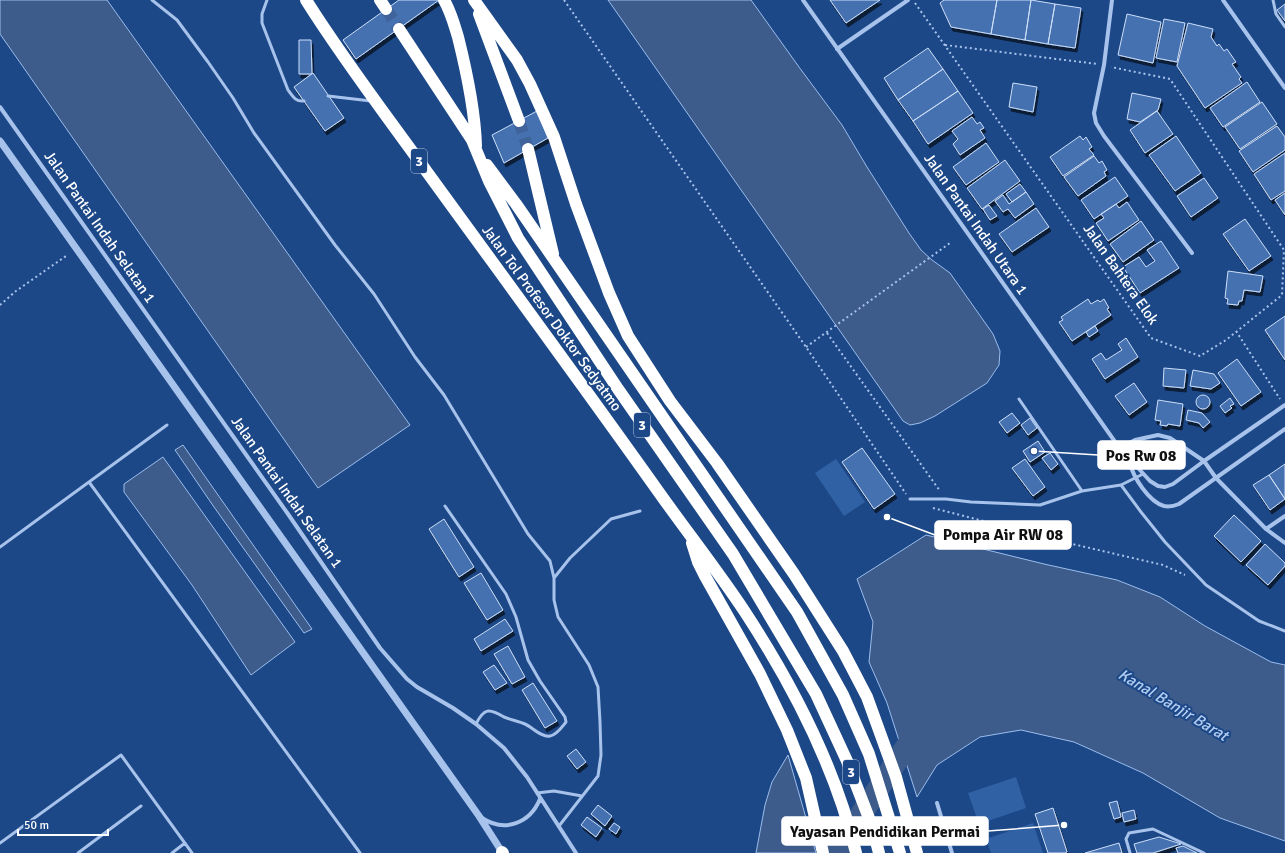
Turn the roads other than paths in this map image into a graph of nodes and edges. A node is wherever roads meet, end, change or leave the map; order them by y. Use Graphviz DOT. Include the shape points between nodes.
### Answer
graph roads {
  1 [pos="152,0"];
  2 [pos="267,0"];
  3 [pos="306,0"];
  4 [pos="444,0"];
  5 [pos="474,0"];
  6 [pos="803,0"];
  7 [pos="908,0"];
  8 [pos="1112,0"];
  9 [pos="1224,0"];
  10 [pos="1273,0"];
  11 [pos="1285,27"];
  12 [pos="399,29"];
  13 [pos="837,49"];
  14 [pos="1285,88"];
  15 [pos="328,96"];
  16 [pos="304,101"];
  17 [pos="375,101"];
  18 [pos="0,108"];
  19 [pos="519,121"];
  20 [pos="0,141"];
  21 [pos="528,149"];
  22 [pos="477,150"];
  23 [pos="1192,253"];
  24 [pos="555,261"];
  25 [pos="1019,399"];
  26 [pos="1285,405"];
  27 [pos="167,425"];
  28 [pos="1285,429"];
  29 [pos="1120,448"];
  30 [pos="1204,461"];
  31 [pos="1130,463"];
  32 [pos="1143,474"];
  33 [pos="1136,478"];
  34 [pos="1216,478"];
  35 [pos="89,482"];
  36 [pos="1121,485"];
  37 [pos="1082,491"];
  38 [pos="910,499"];
  39 [pos="445,506"];
  40 [pos="640,511"];
  41 [pos="1285,516"];
  42 [pos="1266,529"];
  43 [pos="689,534"];
  44 [pos="1285,543"];
  45 [pos="0,547"];
  46 [pos="554,578"];
  47 [pos="1285,631"];
  48 [pos="476,724"];
  49 [pos="537,793"];
  50 [pos="582,796"];
  51 [pos="540,799"];
  52 [pos="937,803"];
  53 [pos="141,806"];
  54 [pos="479,816"];
  55 [pos="560,826"];
  56 [pos="185,843"];
  57 [pos="0,844"];
  58 [pos="502,852"];
  59 [pos="78,853"];
  60 [pos="172,853"];
  61 [pos="192,853"];
  62 [pos="360,853"];
  63 [pos="576,853"];
  64 [pos="823,853"];
  65 [pos="856,853"];
  66 [pos="879,853"];
  67 [pos="900,853"];
  68 [pos="917,853"];
  69 [pos="952,853"];
  70 [pos="1130,853"];
  71 [pos="1204,853"];
  1 -- 46 [label="lane" via="177,20 233,98 254,133 374,294 415,357 444,395 528,534 550,561"];
  2 -- 16 [label="lane" via="262,14 266,35 288,90 293,98"];
  3 -- 17 [label="highway, Jalan Tol Profesor Doktor Sedyatmo / 3"];
  4 -- 22 [label="highway" via="450,9 463,57 476,126"];
  5 -- 19 [label="highway"];
  5 -- 68 [label="highway" via="517,60 530,84 554,137 581,218 628,336 670,401 717,463 794,574 843,651 867,697 896,777"];
  6 -- 13 [label="street, Jalan Pantai Indah Utara 1"];
  7 -- 13 [label="street"];
  8 -- 23 [label="street" via="1104,65 1094,113 1096,123"];
  9 -- 14 [label="street"];
  10 -- 11 [label="lane" via="1276,14"];
  12 -- 22 [label="highway, Jalan Tol Profesor Doktor Sedyatmo / 3"];
  13 -- 29 [label="street, Jalan Pantai Indah Utara 1"];
  15 -- 17 [label="lane"];
  17 -- 43 [label="highway, Jalan Tol Profesor Doktor Sedyatmo / 3"];
  18 -- 48 [label="street, Jalan Pantai Indah Selatan 1" via="380,648 417,687"];
  20 -- 54 [label="street, Jalan Pantai Indah Selatan 1"];
  21 -- 24 [label="highway, Jalan Tol Profesor Doktor Sedyatmo / 3"];
  22 -- 24 [label="highway, Jalan Tol Profesor Doktor Sedyatmo / 3"];
  22 -- 66 [label="highway, Jalan Tol Profesor Doktor Sedyatmo / 3" via="492,187 518,238 631,409 733,554 816,694 850,768 872,826"];
  24 -- 67 [label="highway, Jalan Tol Profesor Doktor Sedyatmo / 3" via="797,612 843,695 869,754"];
  25 -- 37 [label="lane"];
  26 -- 30 [label="street"];
  27 -- 35 [label="lane"];
  28 -- 34 [label="street"];
  29 -- 30 [label="street" via="1135,440 1158,435 1170,438"];
  29 -- 31 [label="street, Jalan Pantai Indah Utara 1"];
  30 -- 32 [label="street" via="1173,484 1165,486 1158,486"];
  30 -- 34 [label="street"];
  31 -- 32 [label="street"];
  31 -- 33 [label="street"];
  32 -- 33 [label="lane"];
  33 -- 34 [label="street" via="1156,502 1172,506 1179,504"];
  33 -- 36 [label="lane"];
  34 -- 42 [label="street"];
  35 -- 45 [label="lane"];
  35 -- 62 [label="lane"];
  36 -- 37 [label="lane"];
  36 -- 47 [label="lane" via="1165,542 1206,585 1259,621"];
  37 -- 38 [label="lane" via="1040,505"];
  39 -- 48 [label="lane" via="506,594 516,617 528,660 566,722 556,733 549,736 490,710 481,715"];
  40 -- 46 [label="lane" via="611,519 570,558"];
  41 -- 42 [label="street"];
  42 -- 44 [label="street"];
  43 -- 64 [label="highway" via="698,562 760,674 787,730 806,778"];
  43 -- 65 [label="highway, Jalan Tol Profesor Doktor Sedyatmo / 3" via="746,613 812,731 833,780"];
  46 -- 50 [label="lane" via="554,600 558,617 589,665 598,688 601,755 598,776"];
  48 -- 49 [label="street, Jalan Pantai Indah Selatan 1" via="510,755"];
  49 -- 50 [label="lane" via="554,791"];
  49 -- 51 [label="street, Jalan Pantai Indah Selatan 1"];
  50 -- 55 [label="lane"];
  51 -- 54 [label="street" via="531,814 514,824 496,824"];
  51 -- 55 [label="street, Jalan Pantai Indah Selatan 1"];
  52 -- 69 [label="street"];
  53 -- 59 [label="lane"];
  54 -- 58 [label="street, Jalan Pantai Indah Selatan 1"];
  55 -- 63 [label="street, Jalan Pantai Indah Selatan 1"];
  56 -- 57 [label="lane" via="121,755"];
  56 -- 60 [label="lane"];
  56 -- 61 [label="lane"];
  70 -- 71 [label="lane" via="1126,839 1129,832 1153,829"];
}
